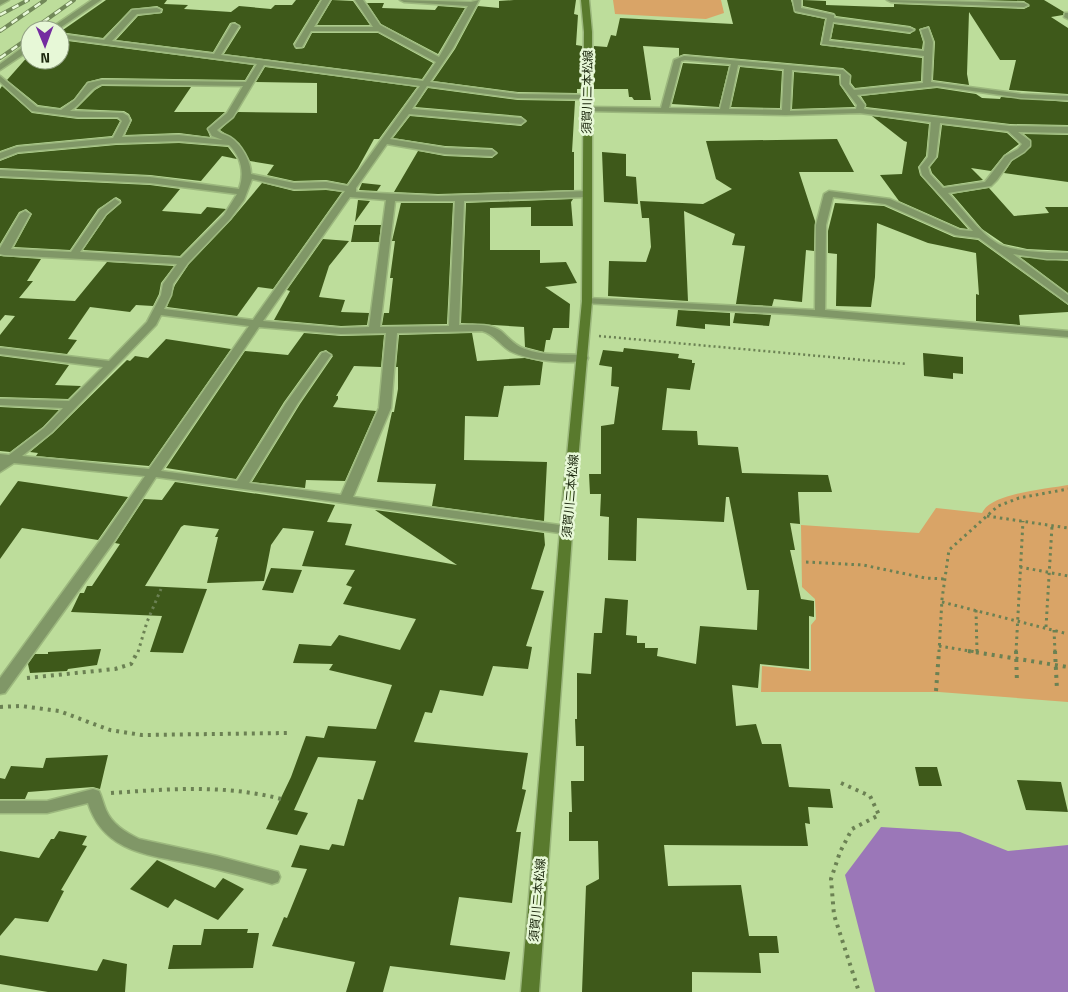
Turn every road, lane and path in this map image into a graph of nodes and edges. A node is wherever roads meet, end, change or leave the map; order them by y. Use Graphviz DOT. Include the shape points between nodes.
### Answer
graph roads {
  1 [pos="5,0"];
  2 [pos="97,0"];
  3 [pos="326,0"];
  4 [pos="358,0"];
  5 [pos="404,0"];
  6 [pos="585,0"];
  7 [pos="797,0"];
  8 [pos="891,0"];
  9 [pos="475,2"];
  10 [pos="0,3"];
  11 [pos="1024,5"];
  12 [pos="157,10"];
  13 [pos="67,20"];
  14 [pos="831,20"];
  15 [pos="235,26"];
  16 [pos="308,29"];
  17 [pos="381,29"];
  18 [pos="910,30"];
  19 [pos="924,30"];
  20 [pos="70,37"];
  21 [pos="106,42"];
  22 [pos="299,44"];
  23 [pos="20,53"];
  24 [pos="928,54"];
  25 [pos="216,56"];
  26 [pos="440,61"];
  27 [pos="262,62"];
  28 [pos="735,63"];
  29 [pos="788,67"];
  30 [pos="0,68"];
  31 [pos="0,78"];
  32 [pos="425,83"];
  33 [pos="248,84"];
  34 [pos="928,84"];
  35 [pos="852,93"];
  36 [pos="1068,98"];
  37 [pos="588,103"];
  38 [pos="666,109"];
  39 [pos="407,111"];
  40 [pos="724,111"];
  41 [pos="860,112"];
  42 [pos="62,113"];
  43 [pos="786,113"];
  44 [pos="936,119"];
  45 [pos="521,121"];
  46 [pos="1010,129"];
  47 [pos="1068,130"];
  48 [pos="116,140"];
  49 [pos="384,142"];
  50 [pos="231,143"];
  51 [pos="492,154"];
  52 [pos="0,156"];
  53 [pos="0,173"];
  54 [pos="248,176"];
  55 [pos="942,191"];
  56 [pos="243,192"];
  57 [pos="351,192"];
  58 [pos="586,194"];
  59 [pos="460,197"];
  60 [pos="391,198"];
  61 [pos="115,202"];
  62 [pos="25,214"];
  63 [pos="981,235"];
  64 [pos="1001,249"];
  65 [pos="2,252"];
  66 [pos="73,256"];
  67 [pos="1064,256"];
  68 [pos="184,261"];
  69 [pos="1068,265"];
  70 [pos="1068,300"];
  71 [pos="587,301"];
  72 [pos="158,312"];
  73 [pos="820,313"];
  74 [pos="258,323"];
  75 [pos="454,329"];
  76 [pos="374,330"];
  77 [pos="392,331"];
  78 [pos="1068,334"];
  79 [pos="596,336"];
  80 [pos="0,351"];
  81 [pos="326,355"];
  82 [pos="583,358"];
  83 [pos="110,364"];
  84 [pos="906,364"];
  85 [pos="0,402"];
  86 [pos="72,405"];
  87 [pos="6,458"];
  88 [pos="0,468"];
  89 [pos="153,474"];
  90 [pos="241,485"];
  91 [pos="1068,489"];
  92 [pos="346,500"];
  93 [pos="987,516"];
  94 [pos="1023,521"];
  95 [pos="1052,526"];
  96 [pos="1068,528"];
  97 [pos="567,530"];
  98 [pos="806,562"];
  99 [pos="1020,568"];
  100 [pos="1049,573"];
  101 [pos="1068,576"];
  102 [pos="945,579"];
  103 [pos="161,589"];
  104 [pos="942,602"];
  105 [pos="976,610"];
  106 [pos="1018,620"];
  107 [pos="1046,627"];
  108 [pos="1054,630"];
  109 [pos="1068,634"];
  110 [pos="939,646"];
  111 [pos="977,652"];
  112 [pos="1016,658"];
  113 [pos="1055,665"];
  114 [pos="1068,667"];
  115 [pos="1017,682"];
  116 [pos="3,685"];
  117 [pos="1057,690"];
  118 [pos="936,691"];
  119 [pos="0,707"];
  120 [pos="288,733"];
  121 [pos="842,783"];
  122 [pos="93,795"];
  123 [pos="285,800"];
  124 [pos="0,807"];
  125 [pos="272,877"];
  126 [pos="530,992"];
  127 [pos="859,992"];
  1 -- 10 [label="street"];
  2 -- 13 [label="street"];
  3 -- 16 [label="street"];
  4 -- 17 [label="street"];
  5 -- 9 [label="street"];
  6 -- 37 [label="main road, 須賀川二本松線"];
  7 -- 14 [label="street" via="798,9 831,16"];
  8 -- 11 [label="street"];
  9 -- 26 [label="street"];
  12 -- 21 [label="street" via="135,12"];
  14 -- 18 [label="street"];
  14 -- 24 [label="street" via="825,42"];
  15 -- 25 [label="street"];
  16 -- 17 [label="street"];
  16 -- 22 [label="street"];
  17 -- 26 [label="street" via="390,37"];
  19 -- 24 [label="street" via="929,42"];
  20 -- 21 [label="street"];
  21 -- 25 [label="street"];
  23 -- 30 [label="street"];
  24 -- 34 [label="street"];
  25 -- 27 [label="street"];
  26 -- 32 [label="street"];
  27 -- 32 [label="street"];
  27 -- 33 [label="street"];
  28 -- 29 [label="street"];
  28 -- 38 [label="street" via="678,60"];
  28 -- 40 [label="street"];
  29 -- 35 [label="street" via="844,72 845,84"];
  29 -- 43 [label="street"];
  31 -- 42 [label="street" via="19,92 31,107"];
  32 -- 37 [label="street"];
  32 -- 39 [label="street"];
  33 -- 42 [label="street" via="102,82 91,84 78,102"];
  33 -- 50 [label="street" via="230,115 212,129"];
  34 -- 35 [label="street"];
  34 -- 36 [label="street" via="1030,97"];
  35 -- 41 [label="street" via="861,106"];
  37 -- 38 [label="street"];
  37 -- 58 [label="main road, 須賀川二本松線"];
  38 -- 40 [label="street"];
  39 -- 45 [label="street"];
  39 -- 49 [label="street"];
  40 -- 43 [label="street"];
  41 -- 43 [label="street"];
  41 -- 44 [label="street"];
  42 -- 48 [label="street" via="120,115 126,121"];
  44 -- 46 [label="street"];
  44 -- 55 [label="street" via="932,158 924,170"];
  46 -- 47 [label="street"];
  46 -- 55 [label="street" via="1024,140 1026,148 1007,158 994,180 978,186"];
  48 -- 50 [label="street" via="179,138"];
  48 -- 52 [label="street" via="16,150"];
  49 -- 51 [label="street"];
  49 -- 57 [label="street"];
  50 -- 54 [label="street" via="239,151"];
  53 -- 56 [label="street" via="150,180"];
  54 -- 56 [label="street"];
  54 -- 57 [label="street" via="294,186 326,185"];
  55 -- 63 [label="street"];
  56 -- 68 [label="street" via="227,217"];
  57 -- 60 [label="street"];
  57 -- 74 [label="street"];
  58 -- 59 [label="street"];
  58 -- 71 [label="main road, 須賀川二本松線"];
  59 -- 60 [label="street"];
  59 -- 75 [label="street"];
  60 -- 76 [label="street"];
  61 -- 66 [label="street" via="103,212"];
  62 -- 65 [label="street"];
  63 -- 64 [label="street"];
  63 -- 73 [label="street" via="958,233 887,201 830,194 821,225"];
  64 -- 67 [label="street"];
  64 -- 70 [label="street"];
  65 -- 66 [label="street"];
  66 -- 68 [label="street"];
  67 -- 69 [label="street"];
  68 -- 72 [label="street" via="168,284"];
  71 -- 73 [label="street" via="664,306 718,305"];
  71 -- 82 [label="main road, 須賀川二本松線"];
  72 -- 74 [label="street"];
  72 -- 83 [label="street" via="152,323"];
  73 -- 78 [label="street" via="1012,332"];
  74 -- 76 [label="street" via="341,331"];
  74 -- 89 [label="street"];
  75 -- 77 [label="street"];
  75 -- 82 [label="street" via="488,329 498,333 518,351"];
  76 -- 77 [label="street"];
  77 -- 92 [label="street" via="385,408"];
  79 -- 84 [label="path"];
  80 -- 83 [label="street"];
  81 -- 90 [label="street"];
  82 -- 97 [label="main road, 須賀川二本松線"];
  83 -- 86 [label="street"];
  85 -- 86 [label="street"];
  86 -- 87 [label="street" via="22,452"];
  87 -- 88 [label="street"];
  87 -- 89 [label="street"];
  89 -- 90 [label="street"];
  89 -- 116 [label="street"];
  90 -- 92 [label="street"];
  91 -- 93 [label="path" via="1019,498 998,506"];
  92 -- 97 [label="street"];
  93 -- 94 [label="path"];
  93 -- 102 [label="path" via="949,550"];
  94 -- 95 [label="path"];
  94 -- 99 [label="path"];
  95 -- 96 [label="path"];
  95 -- 100 [label="path"];
  97 -- 126 [label="main road, 須賀川二本松線"];
  98 -- 102 [label="path" via="863,565"];
  99 -- 100 [label="path"];
  99 -- 106 [label="path"];
  100 -- 101 [label="path"];
  100 -- 107 [label="path"];
  102 -- 104 [label="path"];
  103 -- 116 [label="path" via="137,655 128,666"];
  104 -- 105 [label="path"];
  104 -- 110 [label="path"];
  105 -- 106 [label="path"];
  105 -- 111 [label="path"];
  106 -- 107 [label="path"];
  106 -- 112 [label="path"];
  107 -- 108 [label="path"];
  108 -- 109 [label="path"];
  108 -- 113 [label="path"];
  110 -- 111 [label="path"];
  110 -- 118 [label="path"];
  111 -- 112 [label="path"];
  112 -- 113 [label="path"];
  112 -- 115 [label="path"];
  113 -- 114 [label="path"];
  113 -- 117 [label="path"];
  119 -- 120 [label="path" via="59,711 110,730 142,735"];
  121 -- 127 [label="path" via="870,796 879,815 852,830 831,879 834,915"];
  122 -- 123 [label="path" via="195,789 252,790"];
  122 -- 124 [label="street" via="47,807"];
  122 -- 125 [label="street" via="96,810 104,823 128,842 145,849 235,866"];
}
